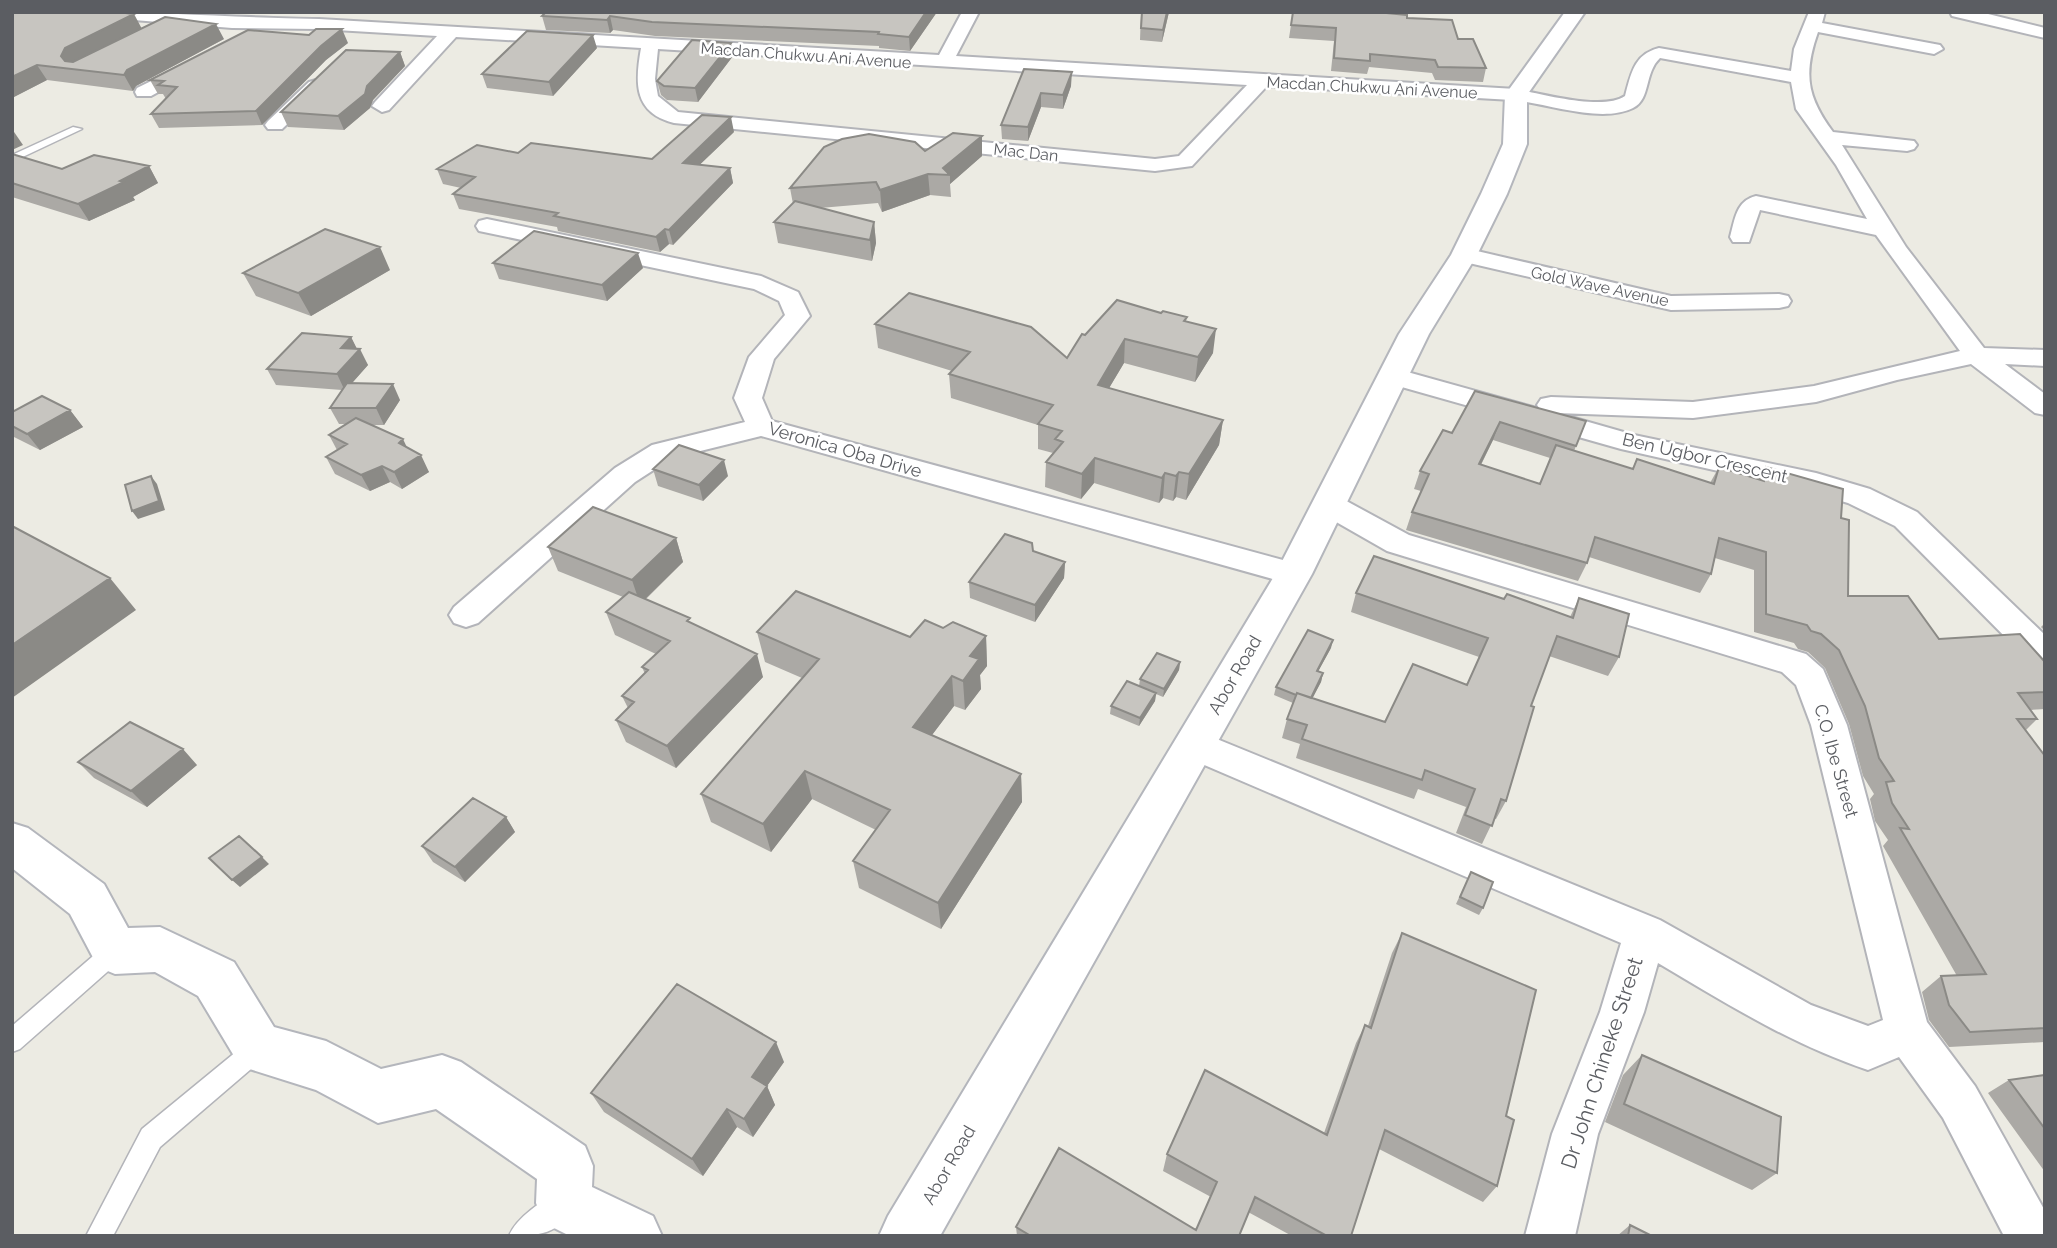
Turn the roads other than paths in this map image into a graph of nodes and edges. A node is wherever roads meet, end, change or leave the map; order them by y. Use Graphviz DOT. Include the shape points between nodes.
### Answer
graph roads {
  1 [pos="97,12"];
  2 [pos="498,12"];
  3 [pos="971,12"];
  4 [pos="1575,12"];
  5 [pos="1958,12"];
  6 [pos="181,19"];
  7 [pos="1814,19"];
  8 [pos="273,23"];
  9 [pos="381,28"];
  10 [pos="451,32"];
  11 [pos="2045,33"];
  12 [pos="484,34"];
  13 [pos="147,36"];
  14 [pos="238,42"];
  15 [pos="362,43"];
  16 [pos="650,45"];
  17 [pos="1934,49"];
  18 [pos="214,54"];
  19 [pos="944,63"];
  20 [pos="325,76"];
  21 [pos="1799,78"];
  22 [pos="1262,80"];
  23 [pos="144,92"];
  24 [pos="1516,96"];
  25 [pos="382,106"];
  26 [pos="275,125"];
  27 [pos="77,129"];
  28 [pos="1824,137"];
  29 [pos="1907,145"];
  30 [pos="12,159"];
  31 [pos="487,226"];
  32 [pos="1882,229"];
  33 [pos="1741,237"];
  34 [pos="1464,255"];
  35 [pos="1779,302"];
  36 [pos="1976,355"];
  37 [pos="2045,358"];
  38 [pos="1393,376"];
  39 [pos="1503,405"];
  40 [pos="2045,407"];
  41 [pos="761,427"];
  42 [pos="1328,504"];
  43 [pos="1294,574"];
  44 [pos="466,615"];
  45 [pos="2045,656"];
  46 [pos="1194,745"];
  47 [pos="12,842"];
  48 [pos="1645,933"];
  49 [pos="115,951"];
  50 [pos="1908,1032"];
  51 [pos="12,1041"];
  52 [pos="258,1048"];
  53 [pos="564,1203"];
  54 [pos="99,1236"];
  55 [pos="522,1236"];
  56 [pos="633,1236"];
  57 [pos="908,1236"];
  58 [pos="1550,1236"];
  59 [pos="2031,1236"];
  1 -- 6 [label="street, Macdan Chukwu Ani Avenue"];
  2 -- 12 [label="street"];
  3 -- 19 [label="street"];
  4 -- 24 [label="street"];
  5 -- 11 [label="street"];
  6 -- 8 [label="street, Macdan Chukwu Ani Avenue"];
  6 -- 13 [label="street"];
  7 -- 17 [label="street"];
  7 -- 21 [label="street"];
  8 -- 9 [label="street, Macdan Chukwu Ani Avenue"];
  8 -- 14 [label="street"];
  9 -- 10 [label="street, Macdan Chukwu Ani Avenue"];
  9 -- 15 [label="street"];
  10 -- 12 [label="street, Macdan Chukwu Ani Avenue"];
  10 -- 25 [label="street"];
  12 -- 16 [label="street, Macdan Chukwu Ani Avenue"];
  16 -- 19 [label="street, Macdan Chukwu Ani Avenue"];
  16 -- 22 [label="street, Mac Dan" via="645,89 656,109 674,117 1155,166 1185,162"];
  18 -- 23 [label="street"];
  19 -- 22 [label="street, Macdan Chukwu Ani Avenue"];
  20 -- 26 [label="street"];
  21 -- 24 [label="street, Macdan Chukwu Ani Avenue" via="1659,53 1645,63 1629,105 1607,108"];
  21 -- 28 [label="street" via="1806,109"];
  22 -- 24 [label="street, Macdan Chukwu Ani Avenue"];
  24 -- 34 [label="street, Abor Road" via="1515,145"];
  27 -- 30 [label="lane"];
  28 -- 29 [label="street"];
  28 -- 32 [label="street" via="1846,164"];
  31 -- 41 [label="street, Veronica Oba Drive" via="761,283 789,297 798,316 762,357 748,398"];
  32 -- 33 [label="street" via="1756,203 1751,205"];
  32 -- 36 [label="street"];
  34 -- 35 [label="street, Gold Wave Avenue" via="1671,303"];
  34 -- 38 [label="street, Abor Road"];
  36 -- 37 [label="street"];
  36 -- 39 [label="street" via="1816,394 1693,410"];
  36 -- 40 [label="street"];
  38 -- 39 [label="street, Ben Ugbor Crescent"];
  38 -- 42 [label="street, Abor Road"];
  39 -- 45 [label="street, Ben Ugbor Crescent" via="1631,443 1816,482 1859,496 1906,519"];
  41 -- 43 [label="street, Veronica Oba Drive"];
  41 -- 44 [label="street" via="662,451 625,475"];
  42 -- 43 [label="street, Abor Road"];
  42 -- 50 [label="street, C.O. Ibe Street" via="1398,542 1794,663 1811,678 1829,725"];
  43 -- 46 [label="street, Abor Road"];
  46 -- 48 [label="street"];
  46 -- 57 [label="street, Abor Road"];
  47 -- 49 [label="street" via="87,899"];
  48 -- 50 [label="street, Dr John Chineke Street" via="1795,1020 1833,1037 1868,1048"];
  48 -- 58 [label="street, Dr John Chineke Street" via="1622,1012 1575,1134"];
  49 -- 51 [label="lane"];
  49 -- 52 [label="street" via="160,950 216,979"];
  50 -- 59 [label="street, C.O. Ibe Street" via="1959,1102"];
  52 -- 53 [label="street" via="326,1067 379,1096 442,1081 565,1166"];
  52 -- 54 [label="lane" via="151,1138"];
  53 -- 55 [label="lane"];
  53 -- 56 [label="street"];
}
